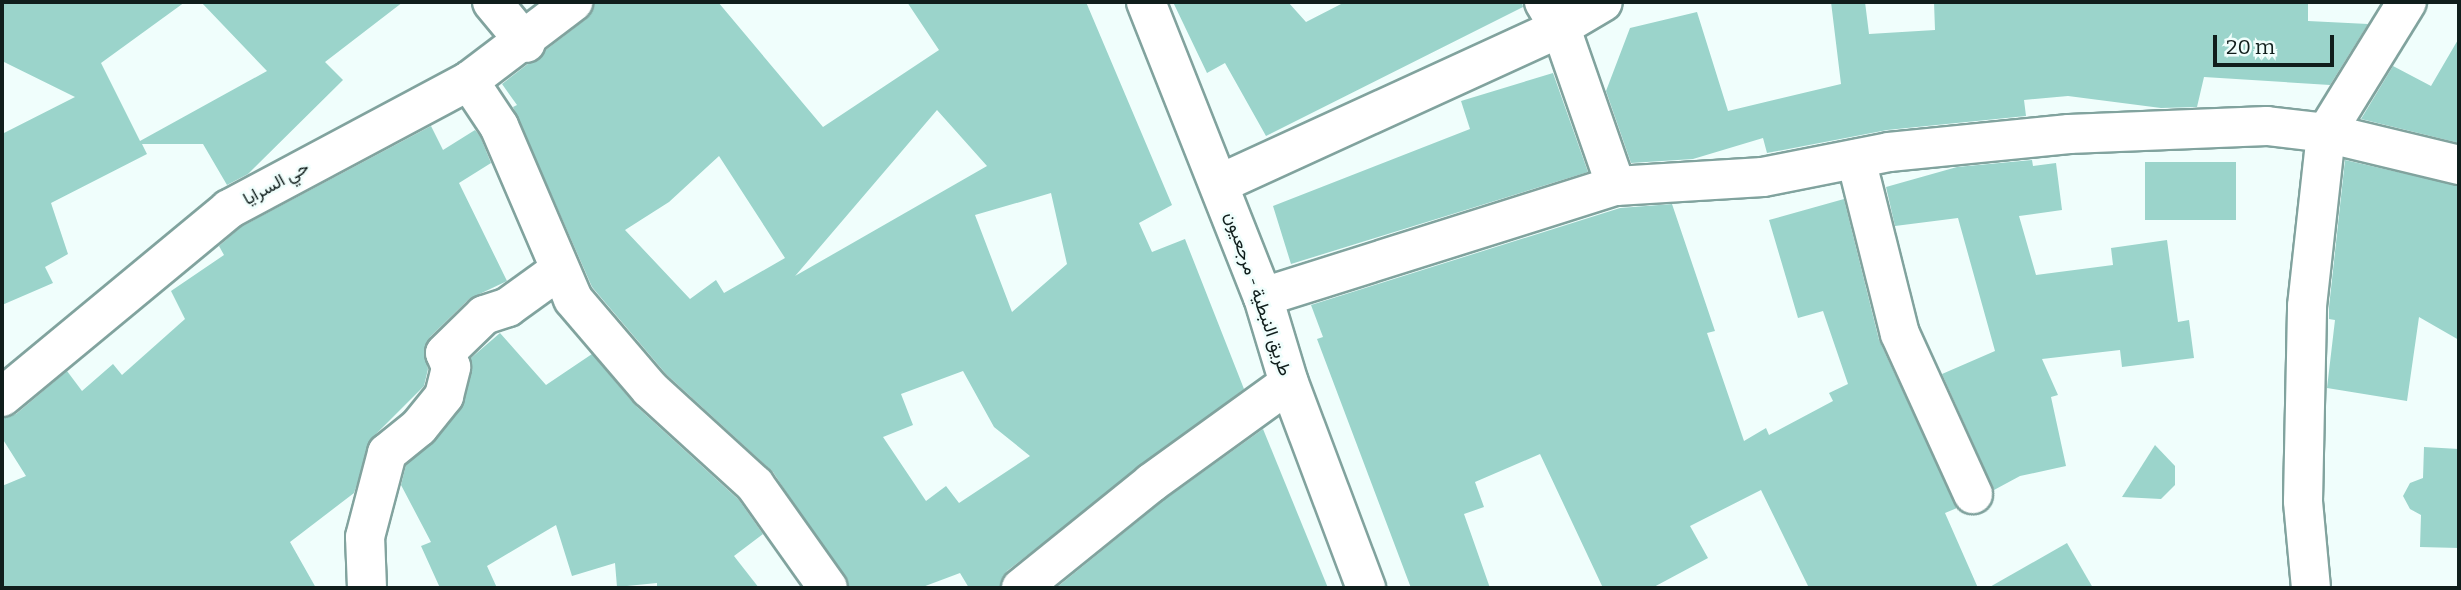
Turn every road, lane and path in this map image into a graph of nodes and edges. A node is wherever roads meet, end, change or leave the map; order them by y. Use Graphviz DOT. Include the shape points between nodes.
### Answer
graph roads {
  1 [pos="492,2"];
  2 [pos="573,2"];
  3 [pos="1146,2"];
  4 [pos="1603,2"];
  5 [pos="2407,2"];
  6 [pos="1550,15"];
  7 [pos="526,43"];
  8 [pos="470,81"];
  9 [pos="2326,133"];
  10 [pos="1856,159"];
  11 [pos="2459,165"];
  12 [pos="1219,184"];
  13 [pos="1616,186"];
  14 [pos="558,271"];
  15 [pos="1263,297"];
  16 [pos="1289,383"];
  17 [pos="2,397"];
  18 [pos="1973,494"];
  19 [pos="367,588"];
  20 [pos="828,588"];
  21 [pos="1021,588"];
  22 [pos="1366,588"];
  23 [pos="2311,588"];
  1 -- 7 [label="street"];
  2 -- 7 [label="street, حي السرايا"];
  3 -- 12 [label="street, طريق النبطية - مرجعيون"];
  4 -- 6 [label="street"];
  5 -- 9 [label="street"];
  6 -- 12 [label="street"];
  6 -- 13 [label="street" via="1578,72"];
  7 -- 8 [label="street, حي السرايا"];
  8 -- 14 [label="street" via="499,126"];
  8 -- 17 [label="street, حي السرايا" via="229,209"];
  9 -- 10 [label="street" via="2267,126 2069,134"];
  9 -- 11 [label="street"];
  9 -- 23 [label="street" via="2307,306 2303,501"];
  10 -- 13 [label="street" via="1763,177"];
  10 -- 18 [label="street" via="1900,334"];
  12 -- 15 [label="street, طريق النبطية - مرجعيون"];
  13 -- 15 [label="street"];
  14 -- 19 [label="street" via="508,307 484,314 445,353 451,367 444,397 387,453 365,537"];
  14 -- 20 [label="street" via="573,299 622,360 755,485"];
  15 -- 16 [label="street, طريق النبطية - مرجعيون"];
  16 -- 21 [label="street" via="1151,483"];
  16 -- 22 [label="street, طريق النبطية - مرجعيون"];
}
